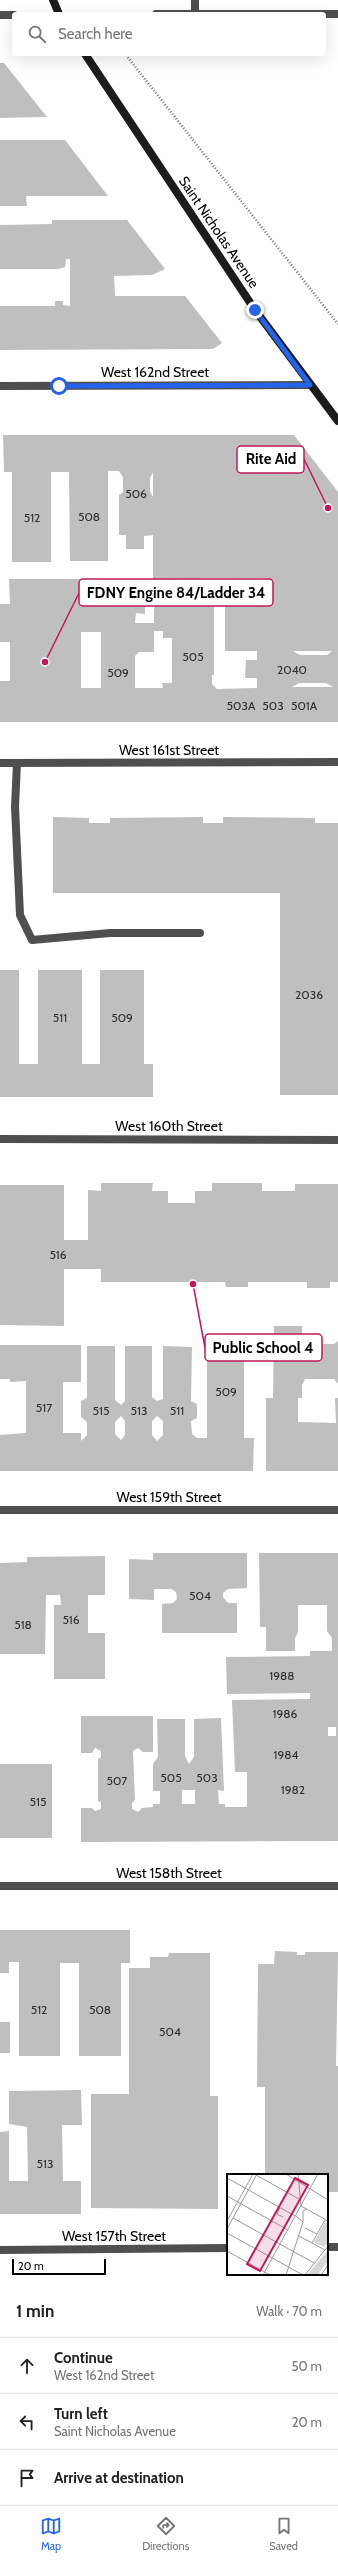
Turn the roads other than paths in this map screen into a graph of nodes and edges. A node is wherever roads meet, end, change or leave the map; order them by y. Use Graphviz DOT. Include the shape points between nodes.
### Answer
graph roads {
  1 [pos="53,0"];
  2 [pos="194,0"];
  3 [pos="57,12"];
  4 [pos="195,12"];
  5 [pos="326,14"];
  6 [pos="338,14"];
  7 [pos="12,15"];
  8 [pos="0,16"];
  9 [pos="86,56"];
  10 [pos="310,385"];
  11 [pos="0,386"];
  12 [pos="338,421"];
  13 [pos="338,762"];
  14 [pos="0,763"];
  15 [pos="17,763"];
  16 [pos="200,933"];
  17 [pos="0,1139"];
  18 [pos="338,1140"];
  19 [pos="0,1510"];
  20 [pos="338,1510"];
  21 [pos="0,1886"];
  22 [pos="338,1886"];
  23 [pos="227,2248"];
  24 [pos="0,2250"];
  1 -- 3 [label="main road"];
  2 -- 4 [label="street"];
  5 -- 6 [label="street"];
  7 -- 8 [label="street"];
  9 -- 10 [label="main road, Saint Nicholas Avenue" via="255,310"];
  10 -- 11 [label="street, West 162nd Street"];
  10 -- 12 [label="main road, Saint Nicholas Avenue"];
  13 -- 15 [label="street, West 161st Street"];
  14 -- 15 [label="street, West 161st Street"];
  15 -- 16 [label="street" via="15,807 20,915 32,940 110,933"];
  17 -- 18 [label="street, West 160th Street"];
  19 -- 20 [label="street, West 159th Street"];
  21 -- 22 [label="street, West 158th Street"];
  23 -- 24 [label="street, West 157th Street"];
}
